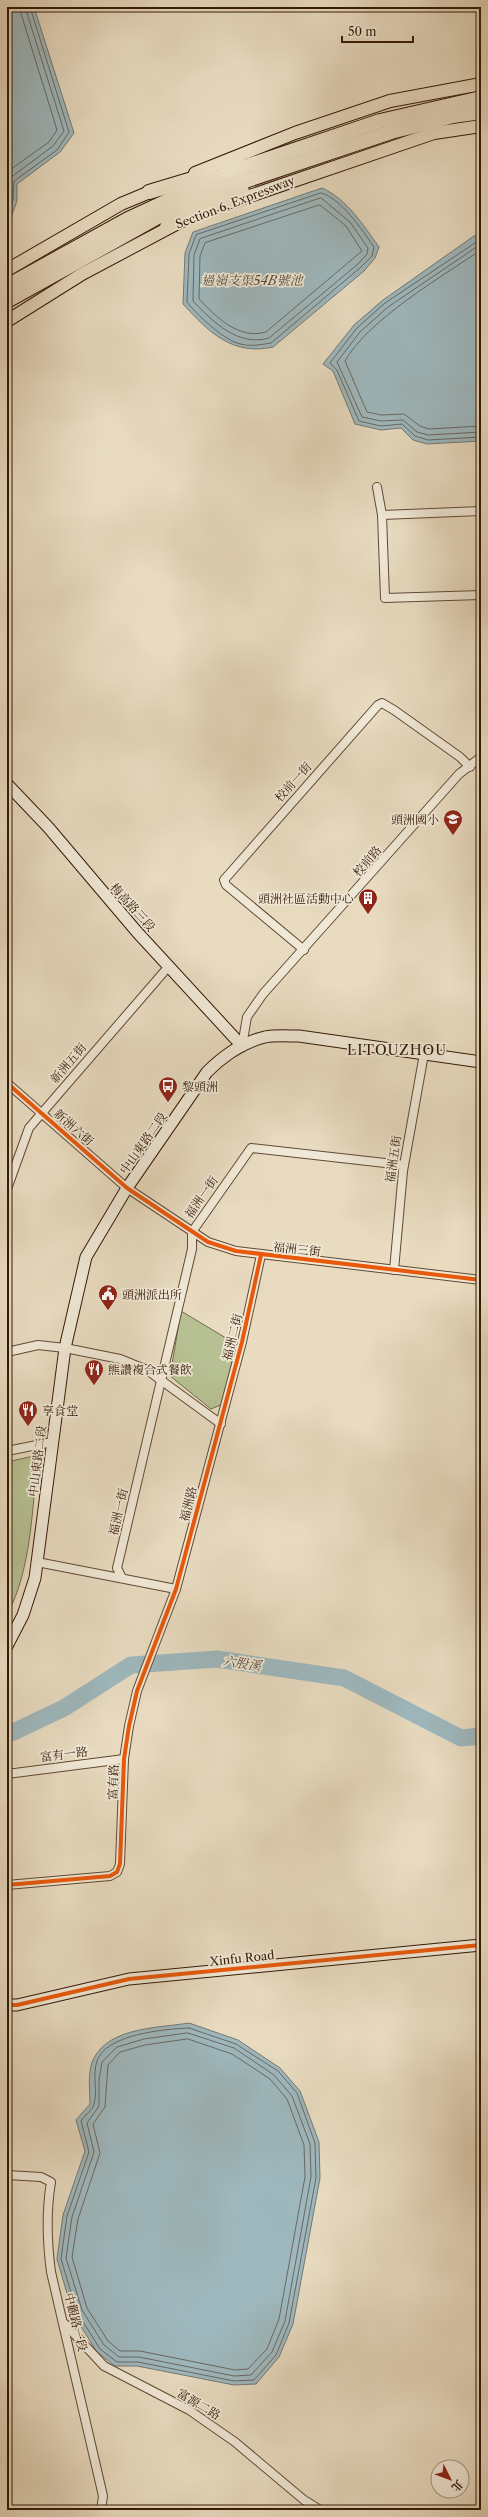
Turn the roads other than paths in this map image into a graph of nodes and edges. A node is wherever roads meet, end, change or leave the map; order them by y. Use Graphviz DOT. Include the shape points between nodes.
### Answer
graph roads {
  1 [pos="481,84"];
  2 [pos="481,98"];
  3 [pos="481,112"];
  4 [pos="481,126"];
  5 [pos="307,152"];
  6 [pos="149,192"];
  7 [pos="167,228"];
  8 [pos="7,270"];
  9 [pos="7,286"];
  10 [pos="7,300"];
  11 [pos="7,321"];
  12 [pos="377,487"];
  13 [pos="481,511"];
  14 [pos="382,515"];
  15 [pos="481,595"];
  16 [pos="481,757"];
  17 [pos="470,767"];
  18 [pos="7,784"];
  19 [pos="304,950"];
  20 [pos="170,966"];
  21 [pos="242,1046"];
  22 [pos="424,1054"];
  23 [pos="481,1062"];
  24 [pos="7,1082"];
  25 [pos="42,1113"];
  26 [pos="403,1166"];
  27 [pos="127,1188"];
  28 [pos="7,1189"];
  29 [pos="192,1232"];
  30 [pos="262,1255"];
  31 [pos="394,1270"];
  32 [pos="481,1280"];
  33 [pos="65,1348"];
  34 [pos="7,1352"];
  35 [pos="161,1381"];
  36 [pos="221,1424"];
  37 [pos="52,1442"];
  38 [pos="7,1451"];
  39 [pos="37,1562"];
  40 [pos="122,1578"];
  41 [pos="176,1589"];
  42 [pos="7,1646"];
  43 [pos="124,1759"];
  44 [pos="7,1774"];
  45 [pos="7,1885"];
  46 [pos="481,1945"];
  47 [pos="7,2005"];
  48 [pos="7,2175"];
  49 [pos="64,2323"];
  50 [pos="101,2510"];
  51 [pos="320,2510"];
  1 -- 6 [label="main road" via="390,101 295,133"];
  2 -- 5 [label="highway" via="380,121"];
  3 -- 5 [label="highway" via="453,116"];
  4 -- 7 [label="main road, Section 6, Expressway" via="427,135 247,196"];
  5 -- 6 [label="highway"];
  5 -- 7 [label="highway"];
  5 -- 9 [label="highway" via="232,171 128,219"];
  5 -- 10 [label="highway" via="158,217"];
  6 -- 8 [label="main road" via="121,204"];
  7 -- 11 [label="main road, Section 6, Expressway" via="82,274"];
  12 -- 14 [label="street"];
  13 -- 14 [label="street"];
  14 -- 15 [label="street" via="385,598"];
  16 -- 17 [label="street, 校前路"];
  17 -- 19 [label="street, 校前路" via="459,774"];
  17 -- 19 [label="street, 校前一街" via="394,710 382,704 378,705 224,880 226,885"];
  18 -- 20 [label="main road, 梅高路三段"];
  19 -- 21 [label="street, 校前路" via="247,1017"];
  20 -- 21 [label="main road, 梅高路三段"];
  20 -- 25 [label="street, 新洲五街"];
  21 -- 22 [label="main road, 中山東路二段" via="265,1037 299,1036"];
  21 -- 27 [label="main road, 中山東路二段" via="221,1058 207,1072"];
  22 -- 23 [label="main road, 中山東路二段"];
  22 -- 26 [label="street, 福洲五街"];
  24 -- 25 [label="street, 新洲六街"];
  25 -- 27 [label="street, 新洲六街"];
  25 -- 28 [label="street, 新洲五街" via="23,1140"];
  26 -- 29 [label="street, 福洲一街" via="251,1148"];
  26 -- 31 [label="street, 福洲五街"];
  27 -- 29 [label="street, 福洲三街"];
  27 -- 33 [label="main road, 中山東路二段" via="86,1257"];
  29 -- 30 [label="street, 福洲三街" via="222,1247"];
  29 -- 35 [label="street, 福洲一街" via="192,1249"];
  30 -- 31 [label="street, 福洲三街"];
  30 -- 36 [label="street, 福洲二街"];
  31 -- 32 [label="street, 福洲三街"];
  33 -- 34 [label="street" via="38,1345"];
  33 -- 35 [label="street" via="120,1359 147,1370"];
  33 -- 37 [label="main road, 中山東路二段"];
  35 -- 36 [label="street"];
  35 -- 40 [label="street, 福洲一街" via="117,1568"];
  36 -- 41 [label="street, 福洲路"];
  37 -- 38 [label="street"];
  37 -- 39 [label="main road, 中山東路二段"];
  39 -- 40 [label="street" via="110,1578"];
  39 -- 42 [label="main road, 中山東路二段" via="35,1578 23,1615"];
  40 -- 41 [label="street"];
  41 -- 43 [label="street, 富有路" via="137,1691 128,1726"];
  43 -- 44 [label="street, 富有一路"];
  43 -- 45 [label="street, 富有路" via="120,1864 117,1872 110,1876"];
  46 -- 47 [label="main road, Xinfu Road" via="129,1979 74,1994"];
  48 -- 49 [label="street, 中觀路一段" via="41,2177 51,2182 47,2245"];
  49 -- 50 [label="street, 中觀路一段" via="103,2496"];
  49 -- 51 [label="street, 富源二路" via="104,2366 189,2410 235,2442 304,2500"];
}
